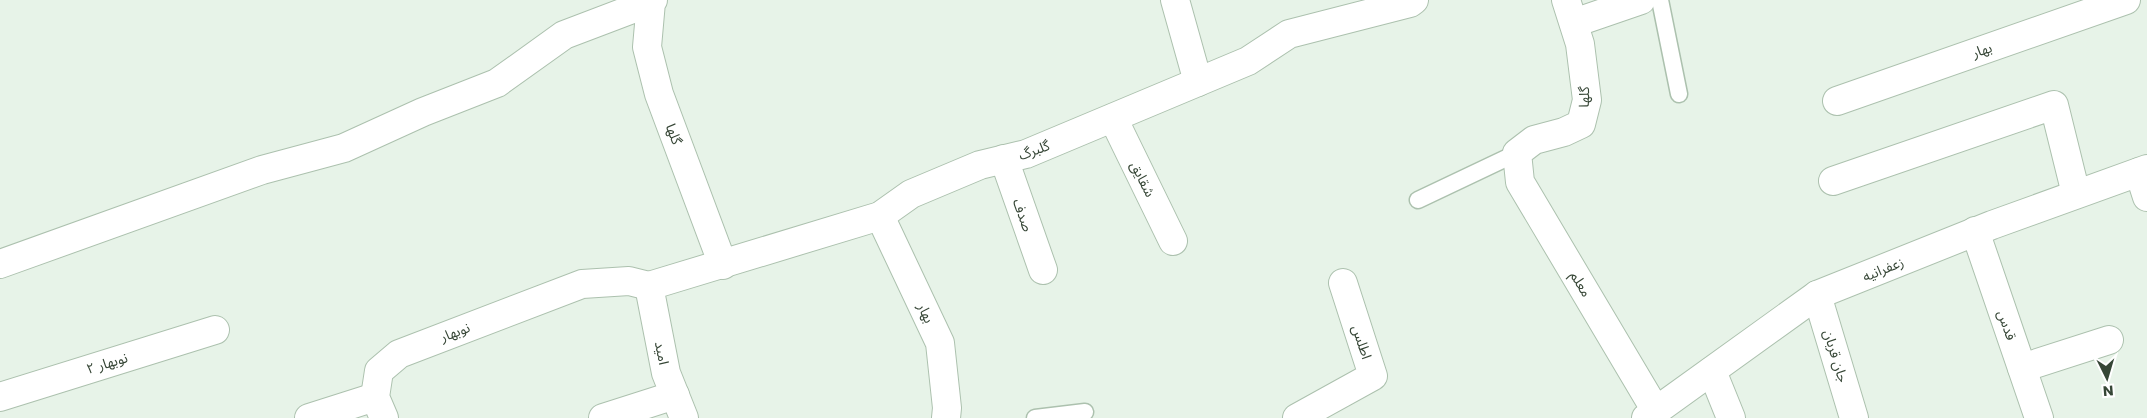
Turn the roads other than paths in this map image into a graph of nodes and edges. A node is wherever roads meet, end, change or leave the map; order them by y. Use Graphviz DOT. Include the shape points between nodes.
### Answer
graph roads {
  1 [pos="1175,0"];
  2 [pos="1414,0"];
  3 [pos="1641,0"];
  4 [pos="1660,0"];
  5 [pos="2126,0"];
  6 [pos="652,1"];
  7 [pos="1570,12"];
  8 [pos="1198,82"];
  9 [pos="1679,94"];
  10 [pos="1837,101"];
  11 [pos="1113,118"];
  12 [pos="1517,153"];
  13 [pos="1004,159"];
  14 [pos="2144,180"];
  15 [pos="1833,181"];
  16 [pos="2076,194"];
  17 [pos="1418,200"];
  18 [pos="880,216"];
  19 [pos="1975,232"];
  20 [pos="1173,241"];
  21 [pos="0,264"];
  22 [pos="723,265"];
  23 [pos="1043,270"];
  24 [pos="1343,283"];
  25 [pos="649,286"];
  26 [pos="1817,295"];
  27 [pos="215,330"];
  28 [pos="2109,340"];
  29 [pos="2022,368"];
  30 [pos="1712,371"];
  31 [pos="0,397"];
  32 [pos="679,406"];
  33 [pos="380,408"];
  34 [pos="1085,412"];
  35 [pos="1651,415"];
  36 [pos="309,418"];
  37 [pos="603,418"];
  38 [pos="946,418"];
  39 [pos="1035,418"];
  40 [pos="1297,418"];
  41 [pos="1731,418"];
  42 [pos="1854,418"];
  43 [pos="2040,418"];
  1 -- 8 [label="street"];
  2 -- 8 [label="street, گلبرگ" via="1289,34 1248,61"];
  3 -- 7 [label="street"];
  4 -- 9 [label="lane"];
  5 -- 10 [label="street, بهار"];
  6 -- 21 [label="street" via="564,35 497,83 344,148 262,170"];
  6 -- 22 [label="street, گلها" via="648,47 659,94"];
  7 -- 12 [label="street, گلها" via="1580,44 1587,100 1581,124 1534,140"];
  8 -- 11 [label="street, گلبرگ"];
  11 -- 13 [label="street, گلبرگ" via="1026,154"];
  11 -- 20 [label="street, شقایق"];
  12 -- 17 [label="lane"];
  12 -- 35 [label="street, معلم" via="1520,182"];
  13 -- 18 [label="street, گلبرگ" via="980,165 911,194"];
  13 -- 23 [label="street, صدف"];
  14 -- 16 [label="street, زعفرانیه"];
  15 -- 16 [label="street" via="2054,105"];
  16 -- 19 [label="street, زعفرانیه"];
  18 -- 22 [label="street, گلبرگ"];
  18 -- 38 [label="street, بهار" via="940,343"];
  19 -- 26 [label="street, زعفرانیه"];
  19 -- 29 [label="street, قدس"];
  22 -- 25 [label="street, گلبرگ"];
  24 -- 40 [label="street, اطلس" via="1373,376"];
  25 -- 32 [label="street, امید" via="666,373"];
  25 -- 33 [label="street, نوبهار" via="629,280 582,284 399,354 379,371"];
  26 -- 30 [label="street, زعفرانیه"];
  26 -- 42 [label="street, جان قربان"];
  27 -- 31 [label="street, نوبهار ۲"];
  28 -- 29 [label="street"];
  29 -- 43 [label="street, قدس"];
  30 -- 35 [label="street, زعفرانیه"];
  30 -- 41 [label="street"];
  32 -- 37 [label="street"];
  33 -- 36 [label="street"];
  34 -- 39 [label="lane"];
}
